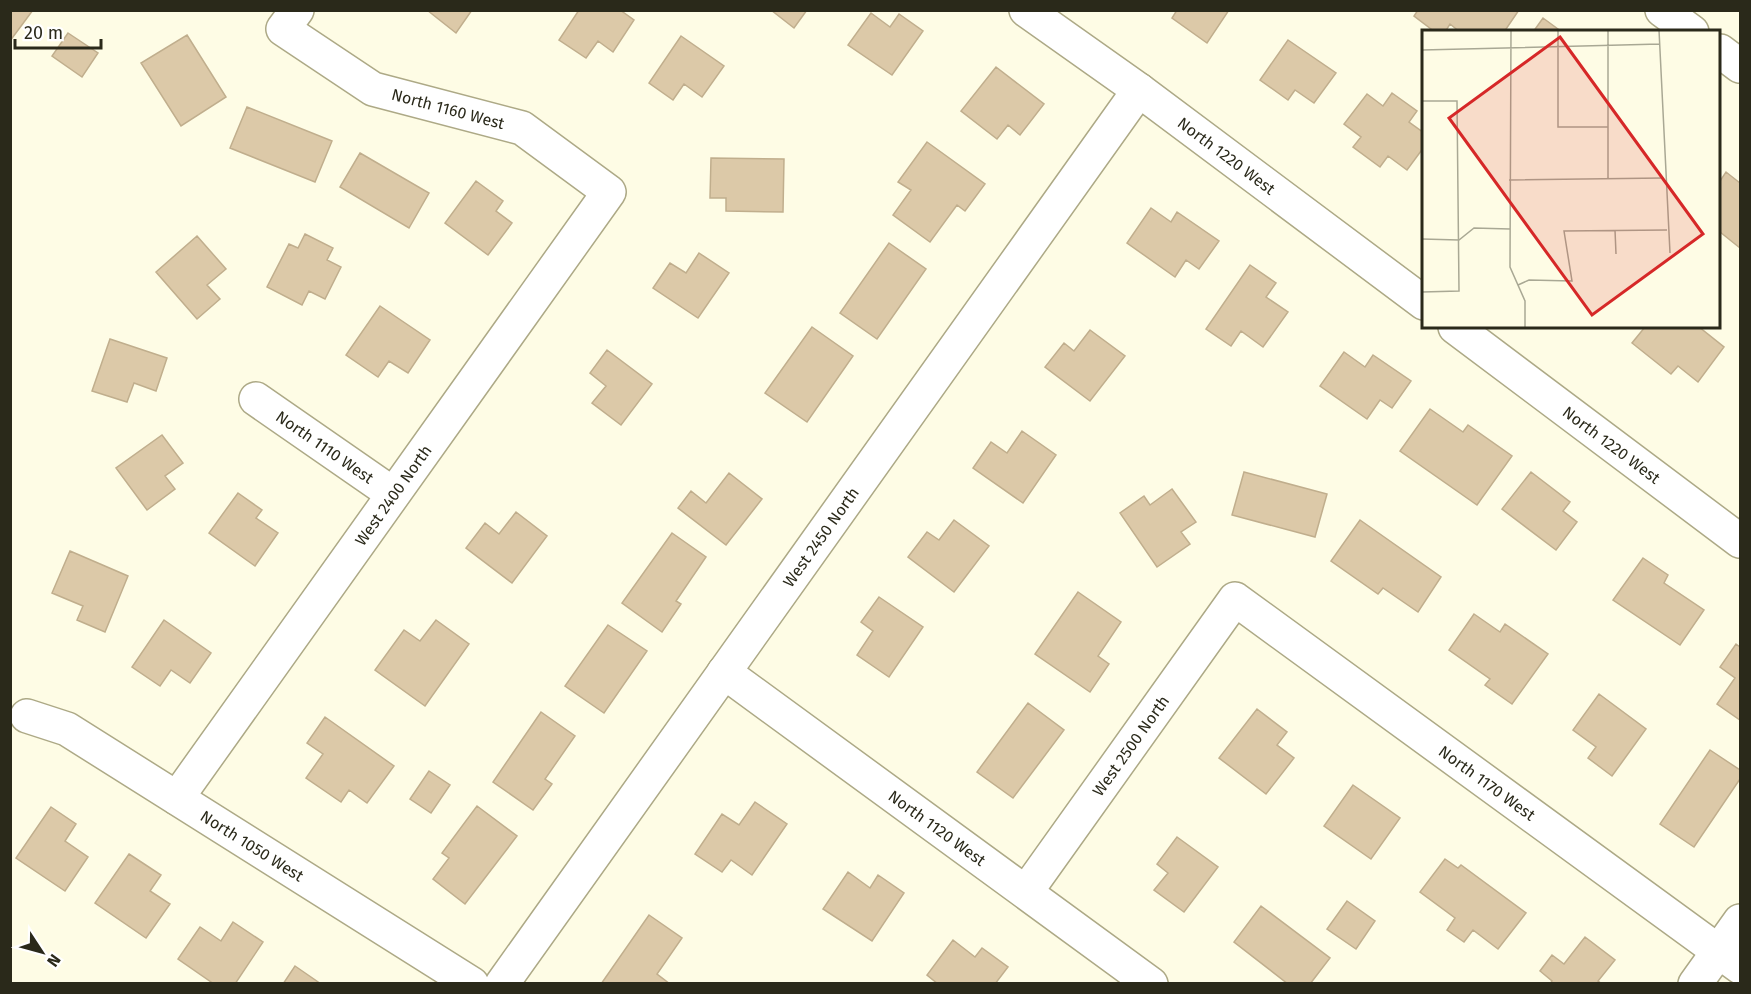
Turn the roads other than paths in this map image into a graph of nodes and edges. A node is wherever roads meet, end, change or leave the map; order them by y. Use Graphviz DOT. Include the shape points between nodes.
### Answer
graph roads {
  1 [pos="1026,10"];
  2 [pos="1662,10"];
  3 [pos="290,20"];
  4 [pos="1689,30"];
  5 [pos="1721,52"];
  6 [pos="1740,66"];
  7 [pos="1139,90"];
  8 [pos="609,192"];
  9 [pos="1422,302"];
  10 [pos="1456,328"];
  11 [pos="256,399"];
  12 [pos="393,494"];
  13 [pos="1740,541"];
  14 [pos="1235,599"];
  15 [pos="724,672"];
  16 [pos="27,716"];
  17 [pos="177,798"];
  18 [pos="1026,892"];
  19 [pos="1740,921"];
  20 [pos="1730,960"];
  21 [pos="472,984"];
  22 [pos="502,984"];
  23 [pos="1151,984"];
  24 [pos="1695,984"];
  1 -- 7 [label="street, North 1220 West"];
  2 -- 4 [label="street"];
  3 -- 8 [label="street, North 1160 West" via="373,89 522,128"];
  5 -- 6 [label="street"];
  7 -- 9 [label="street, North 1220 West"];
  7 -- 15 [label="street, West 2450 North"];
  8 -- 12 [label="street, West 2400 North"];
  10 -- 13 [label="street, North 1220 West"];
  11 -- 12 [label="street, North 1110 West"];
  12 -- 17 [label="street, West 2400 North"];
  14 -- 18 [label="street, West 2500 North"];
  14 -- 20 [label="street, North 1170 West"];
  15 -- 18 [label="street, North 1120 West"];
  15 -- 22 [label="street, West 2450 North"];
  16 -- 17 [label="street, North 1050 West" via="67,729"];
  17 -- 21 [label="street, North 1050 West"];
  18 -- 23 [label="street, North 1120 West"];
  19 -- 20 [label="street"];
  20 -- 24 [label="street"];
}
